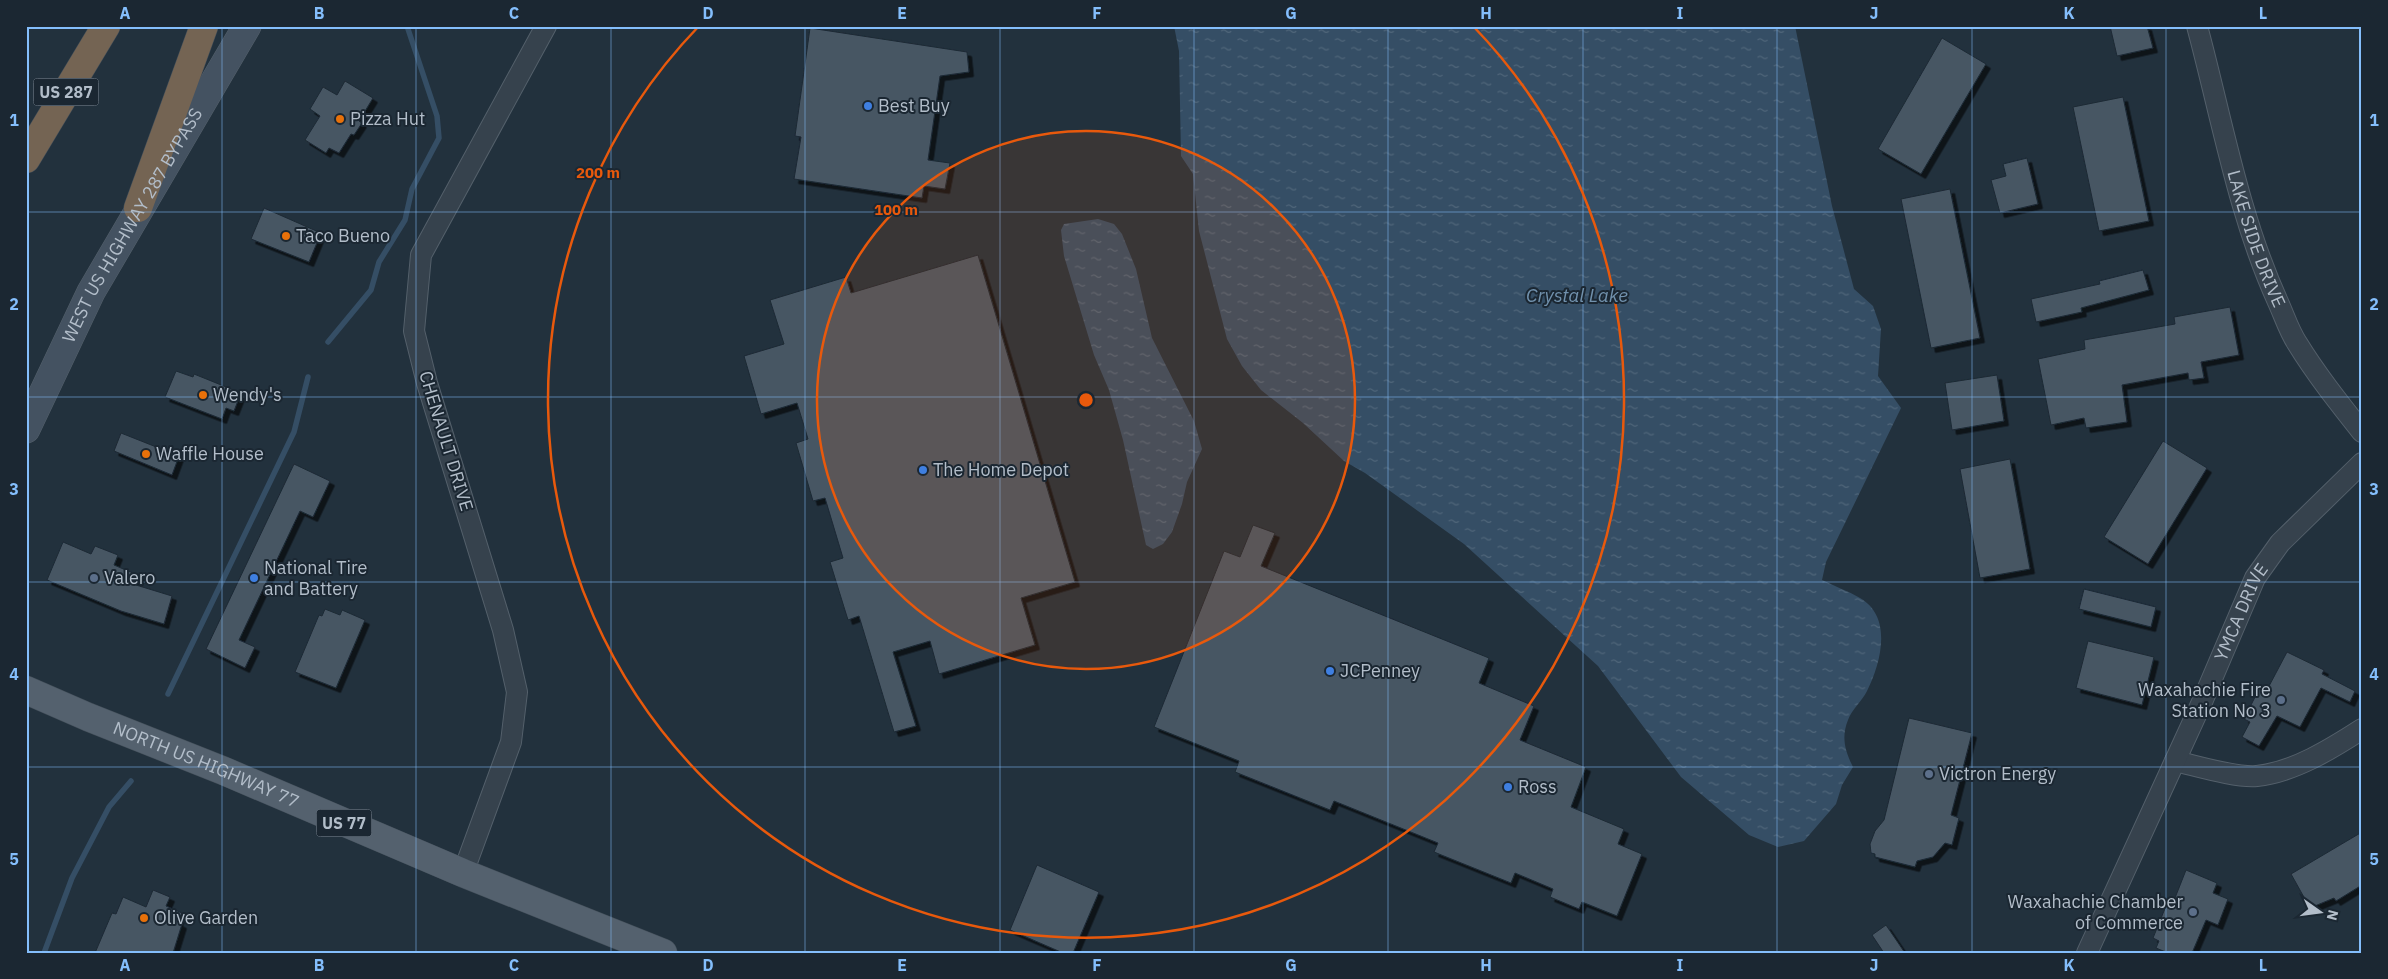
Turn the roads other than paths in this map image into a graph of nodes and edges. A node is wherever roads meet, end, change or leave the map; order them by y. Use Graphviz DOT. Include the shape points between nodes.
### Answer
graph roads {
  1 [pos="106,26"];
  2 [pos="204,26"];
  3 [pos="247,26"];
  4 [pos="546,26"];
  5 [pos="2197,26"];
  6 [pos="26,159"];
  7 [pos="138,208"];
  8 [pos="26,429"];
  9 [pos="2362,432"];
  10 [pos="2362,463"];
  11 [pos="26,690"];
  12 [pos="2362,729"];
  13 [pos="2175,761"];
  14 [pos="463,872"];
  15 [pos="663,953"];
  16 [pos="2087,953"];
  1 -- 6 [label="highway, US 287"];
  2 -- 7 [label="highway"];
  3 -- 7 [label="main road, WEST US HIGHWAY 287 BYPASS"];
  4 -- 14 [label="street, CHENAULT DRIVE" via="421,256 420,265 414,331 503,630 517,692 512,742"];
  5 -- 9 [label="street, LAKE SIDE DRIVE" via="2234,178 2269,282 2296,342"];
  7 -- 8 [label="main road, WEST US HIGHWAY 287 BYPASS" via="91,292"];
  10 -- 13 [label="street, YMCA DRIVE" via="2280,543 2254,578"];
  11 -- 14 [label="main road, NORTH US HIGHWAY 77 / US 77"];
  12 -- 13 [label="street" via="2292,768 2256,776"];
  13 -- 16 [label="street, YMCA DRIVE"];
  14 -- 15 [label="main road, NORTH US HIGHWAY 77 / US 77"];
}
